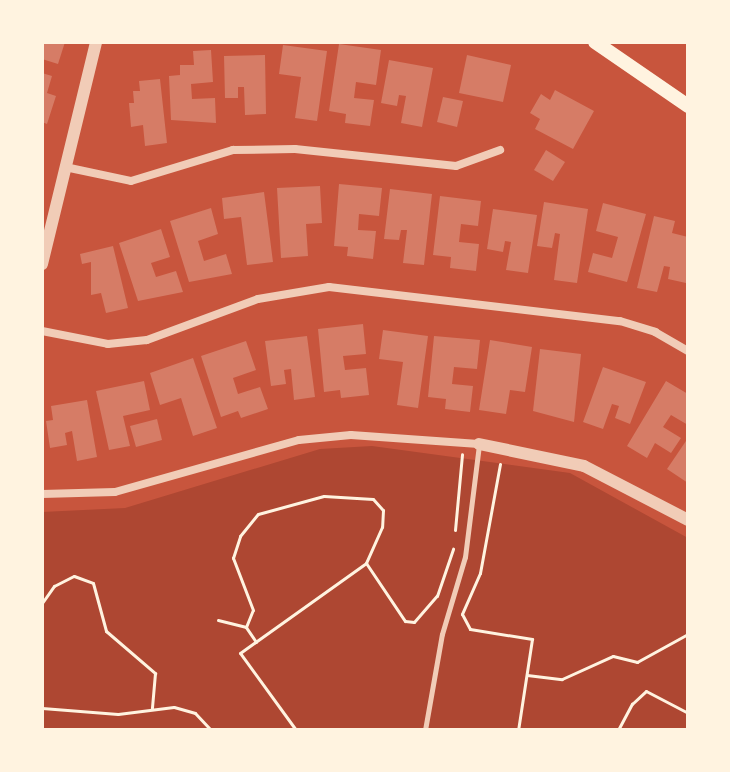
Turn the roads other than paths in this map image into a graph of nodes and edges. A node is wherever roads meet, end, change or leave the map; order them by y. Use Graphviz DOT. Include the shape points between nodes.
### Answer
graph roads {
  1 [pos="96,42"];
  2 [pos="595,42"];
  3 [pos="688,106"];
  4 [pos="500,150"];
  5 [pos="65,167"];
  6 [pos="42,264"];
  7 [pos="42,331"];
  8 [pos="688,351"];
  9 [pos="479,444"];
  10 [pos="42,494"];
  11 [pos="688,520"];
  12 [pos="425,730"];
  1 -- 5 [label="street"];
  2 -- 3 [label="main road"];
  4 -- 5 [label="street" via="456,166 295,149 233,150 131,181"];
  5 -- 6 [label="street"];
  7 -- 8 [label="street" via="108,344 147,340 258,299 329,287 620,321 655,332"];
  9 -- 10 [label="street" via="351,435 299,440 115,492"];
  9 -- 11 [label="street" via="584,466"];
  9 -- 12 [label="lane" via="465,557 442,634"];
}
